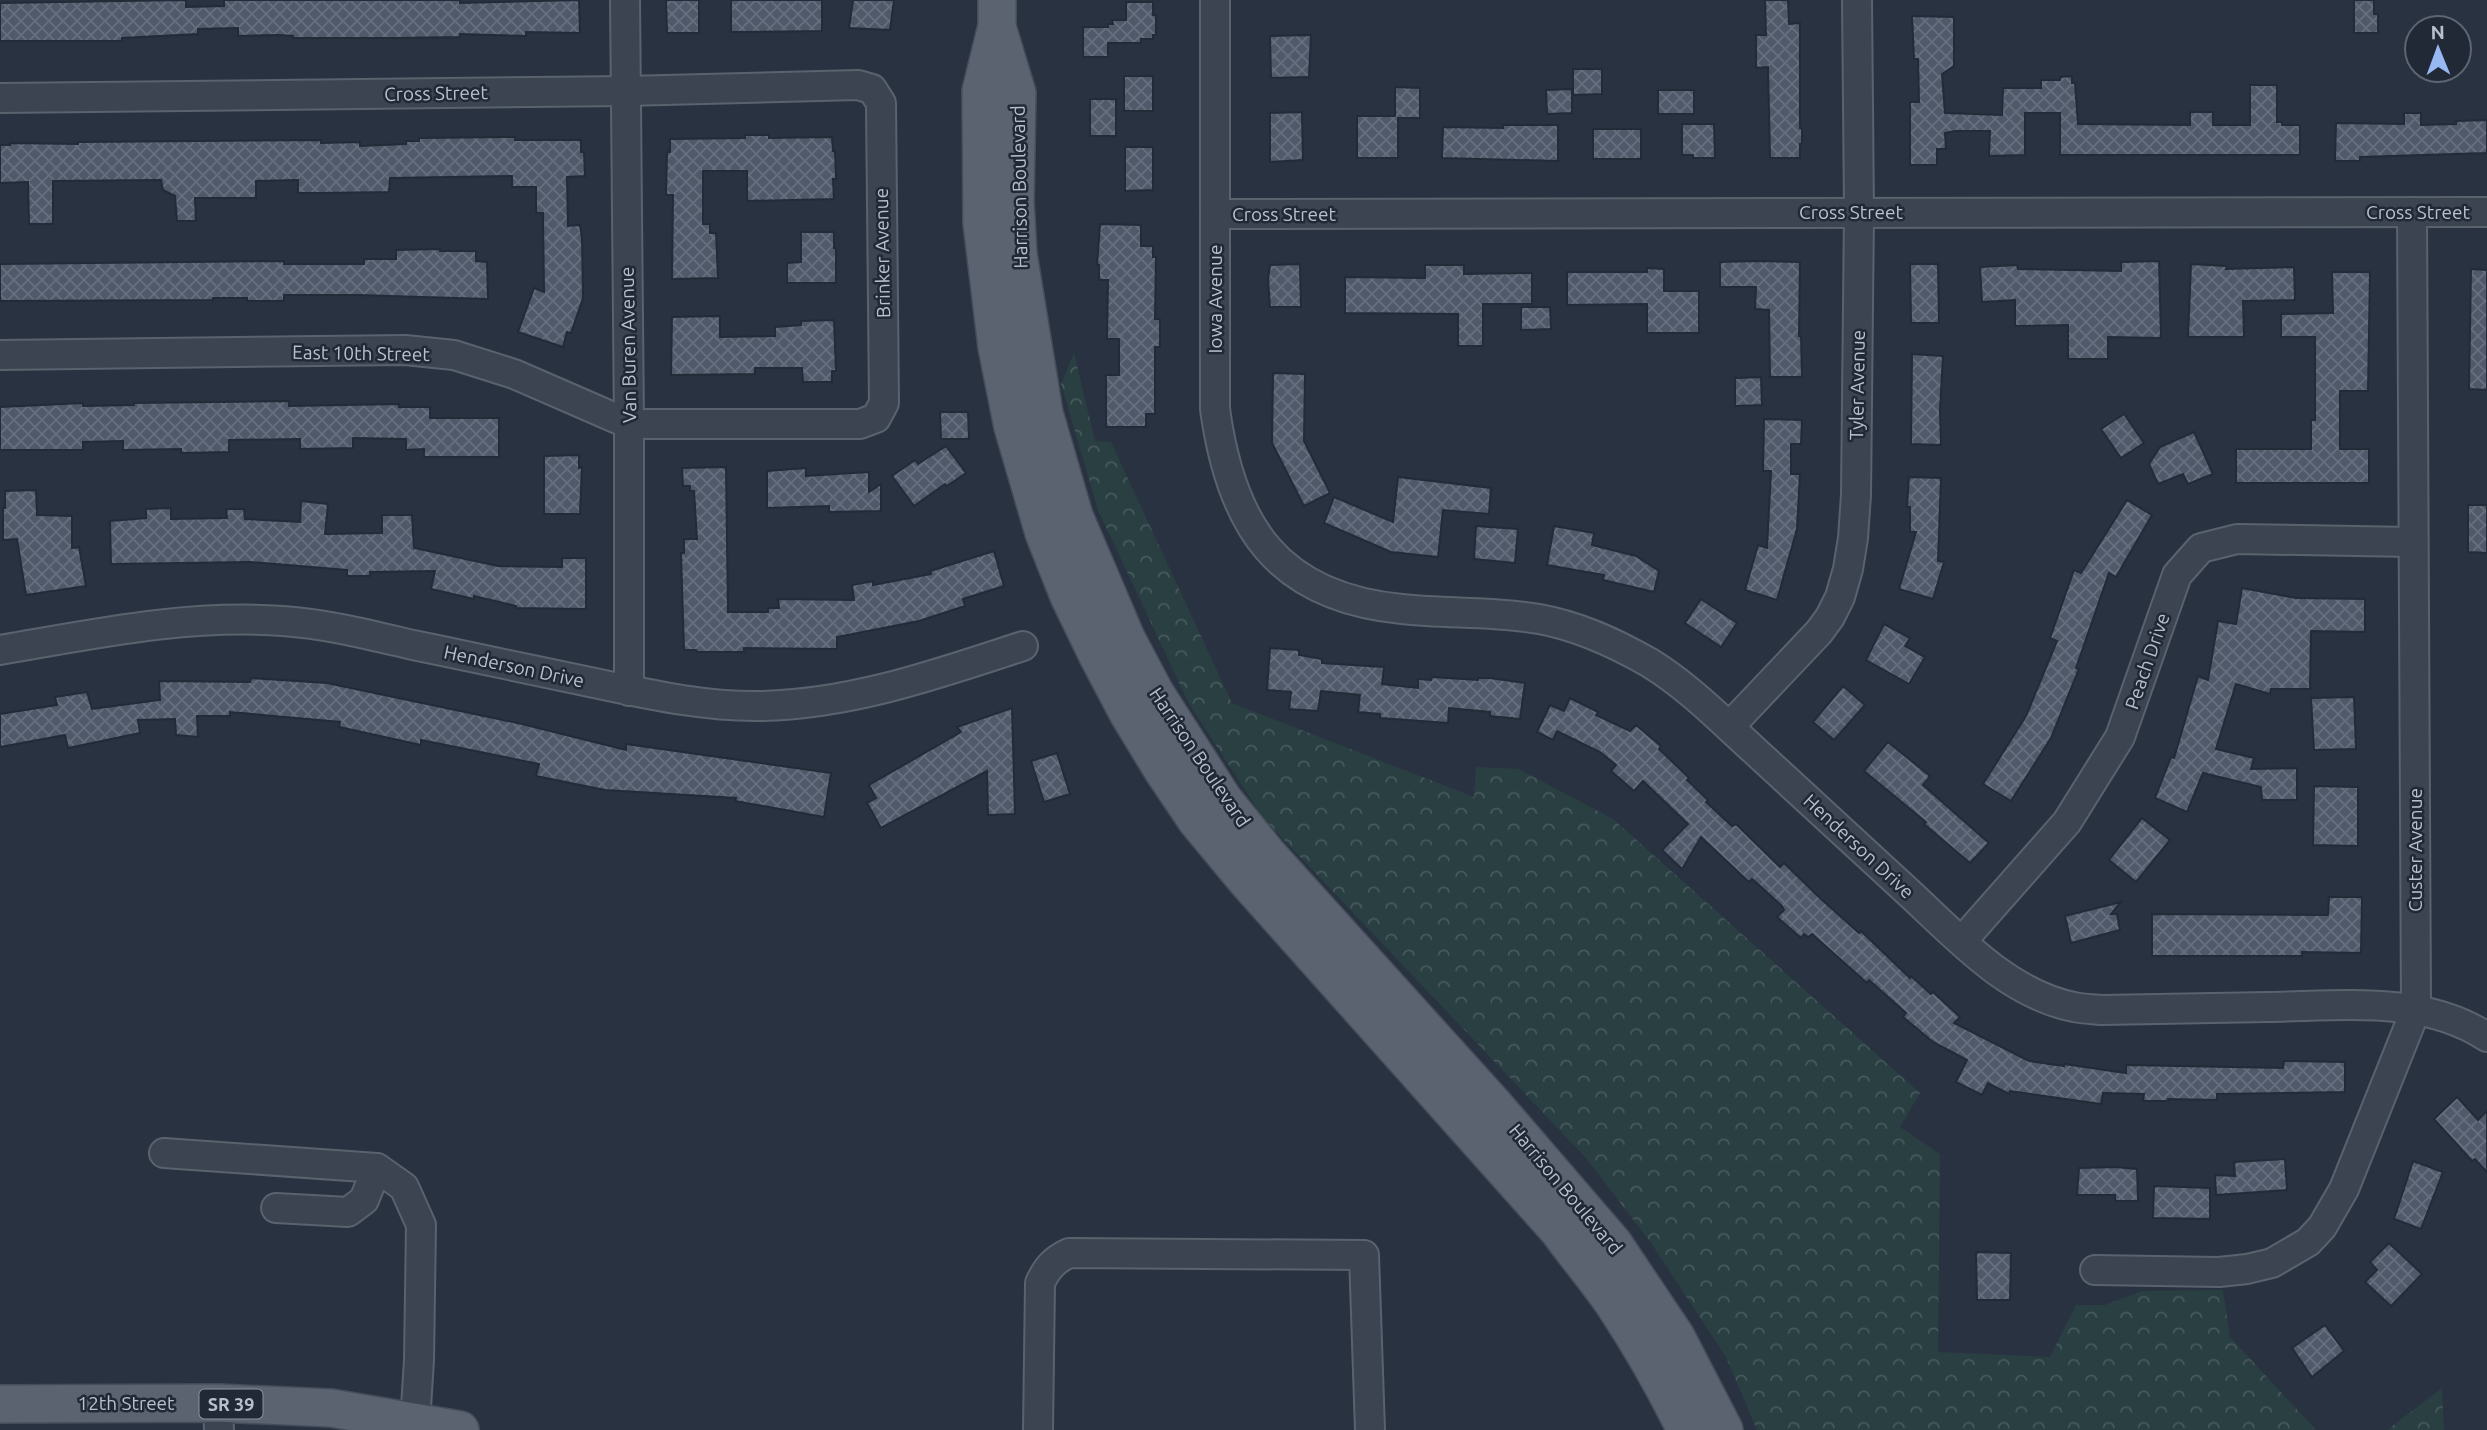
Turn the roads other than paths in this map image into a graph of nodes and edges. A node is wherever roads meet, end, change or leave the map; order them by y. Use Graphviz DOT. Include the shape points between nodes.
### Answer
graph roads {
  1 [pos="625,0"];
  2 [pos="1215,0"];
  3 [pos="1857,0"];
  4 [pos="997,13"];
  5 [pos="872,89"];
  6 [pos="625,91"];
  7 [pos="0,98"];
  8 [pos="1859,211"];
  9 [pos="2412,212"];
  10 [pos="2487,212"];
  11 [pos="1215,214"];
  12 [pos="0,355"];
  13 [pos="876,418"];
  14 [pos="629,424"];
  15 [pos="2412,542"];
  16 [pos="1264,546"];
  17 [pos="1023,646"];
  18 [pos="0,650"];
  19 [pos="629,691"];
  20 [pos="1729,727"];
  21 [pos="1962,941"];
  22 [pos="2416,1009"];
  23 [pos="2487,1037"];
  24 [pos="164,1153"];
  25 [pos="377,1168"];
  26 [pos="276,1208"];
  27 [pos="2095,1270"];
  28 [pos="0,1404"];
  29 [pos="218,1416"];
  30 [pos="415,1423"];
  31 [pos="460,1430"];
  32 [pos="1038,1430"];
  33 [pos="1370,1430"];
  34 [pos="1686,1430"];
  35 [pos="1724,1430"];
  1 -- 6 [label="street, Van Buren Avenue"];
  2 -- 11 [label="street, Iowa Avenue"];
  3 -- 8 [label="street, Tyler Avenue"];
  4 -- 34 [label="main road, Harrison Boulevard" via="981,91 982,223 997,347 1013,427 1044,533 1069,596 1128,713 1197,821 1587,1265 1639,1343"];
  4 -- 35 [label="main road, Harrison Boulevard" via="1017,93 1018,254 1044,413 1074,516 1126,638 1155,693 1223,799 1613,1243 1676,1337"];
  5 -- 6 [label="street, Cross Street" via="858,85"];
  5 -- 13 [label="street, Brinker Avenue" via="881,103 884,403"];
  6 -- 7 [label="street, Cross Street"];
  6 -- 14 [label="street, Van Buren Avenue"];
  8 -- 9 [label="street, Cross Street"];
  8 -- 11 [label="street, Cross Street"];
  8 -- 20 [label="street, Tyler Avenue" via="1856,495 1848,569 1840,597 1819,632"];
  9 -- 10 [label="street, Cross Street"];
  9 -- 15 [label="street, Custer Avenue"];
  11 -- 16 [label="street, Iowa Avenue" via="1215,409 1236,496"];
  12 -- 14 [label="street, East 10th Street" via="405,350 454,355 514,374"];
  13 -- 14 [label="street, East 10th Street" via="860,424"];
  14 -- 19 [label="street, Van Buren Avenue"];
  15 -- 21 [label="street, Peach Drive" via="2237,539 2202,548 2177,575 2120,737 2067,822"];
  15 -- 22 [label="street, Custer Avenue"];
  16 -- 20 [label="street, Henderson Drive" via="1310,582 1346,598 1399,609 1537,619 1600,637 1654,666"];
  17 -- 19 [label="street, Henderson Drive" via="896,687 833,701 760,706 697,703"];
  18 -- 19 [label="street, Henderson Drive" via="151,624 285,621"];
  20 -- 21 [label="street, Henderson Drive"];
  21 -- 22 [label="street, Henderson Drive" via="2021,986 2074,1007 2382,1005"];
  22 -- 23 [label="street, Henderson Drive" via="2462,1023"];
  22 -- 27 [label="street, Custer Avenue" via="2344,1189 2308,1242 2272,1263 2247,1269"];
  24 -- 25 [label="street"];
  25 -- 26 [label="street" via="364,1200 348,1212"];
  25 -- 30 [label="street" via="404,1187 421,1225"];
  28 -- 29 [label="main road, 12th Street / SR 39"];
  29 -- 30 [label="main road, 12th Street / SR 39" via="331,1408"];
  30 -- 31 [label="main road, 12th Street / SR 39"];
  32 -- 33 [label="street" via="1040,1283 1055,1259 1069,1253 1364,1255"];
}
